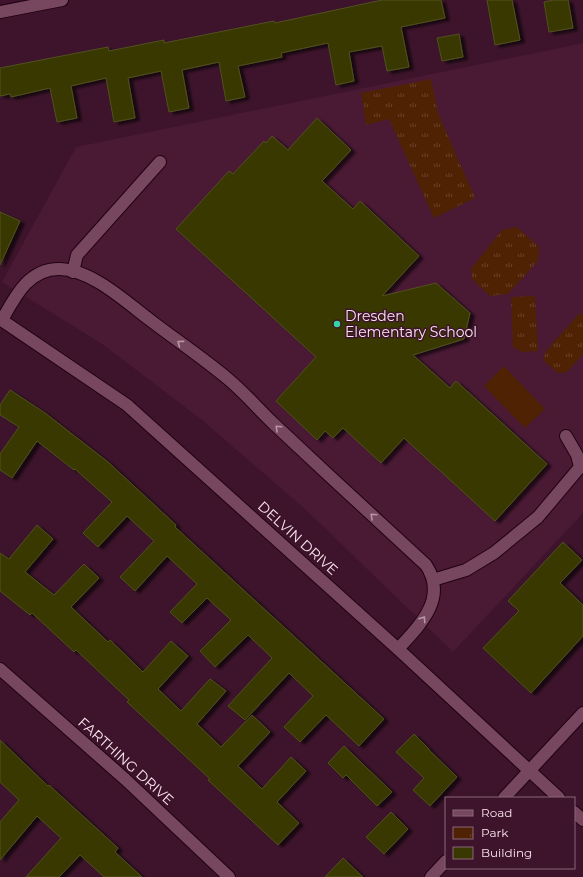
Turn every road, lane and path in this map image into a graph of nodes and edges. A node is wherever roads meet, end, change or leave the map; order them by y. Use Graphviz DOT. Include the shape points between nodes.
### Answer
graph roads {
  1 [pos="62,0"];
  2 [pos="0,12"];
  3 [pos="160,162"];
  4 [pos="73,272"];
  5 [pos="1,320"];
  6 [pos="566,436"];
  7 [pos="433,580"];
  8 [pos="398,649"];
  9 [pos="0,669"];
  10 [pos="583,713"];
  11 [pos="530,770"];
  12 [pos="505,797"];
  13 [pos="558,797"];
  14 [pos="575,813"];
  15 [pos="583,820"];
  16 [pos="445,862"];
  17 [pos="229,877"];
  18 [pos="431,877"];
  1 -- 2 [label="street"];
  3 -- 4 [label="street" via="77,255"];
  4 -- 5 [label="street" via="59,269 42,272 29,280 16,295"];
  7 -- 4 [label="street, one-way" via="426,565 228,379 111,290"];
  5 -- 8 [label="street, DELVIN DRIVE" via="128,405"];
  6 -- 7 [label="street" via="577,455 580,467 538,516 466,570"];
  8 -- 7 [label="street, one-way" via="432,606"];
  8 -- 11 [label="street, DELVIN DRIVE"];
  9 -- 17 [label="street, FARTHING DRIVE" via="125,779"];
  10 -- 11 [label="street"];
  11 -- 12 [label="street"];
  11 -- 13 [label="street, DELVIN DRIVE"];
  14 -- 15 [label="street"];
  16 -- 18 [label="street"];
}
